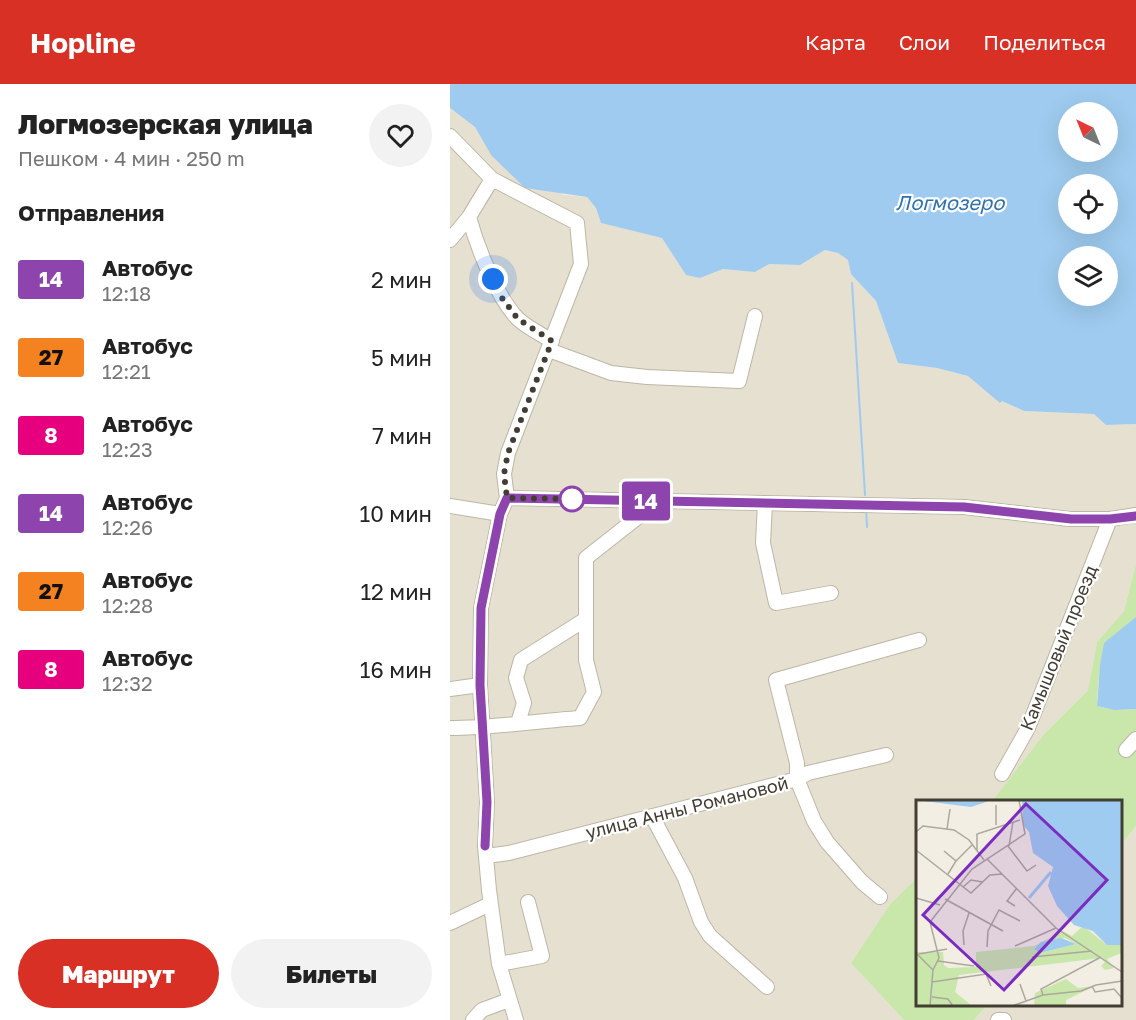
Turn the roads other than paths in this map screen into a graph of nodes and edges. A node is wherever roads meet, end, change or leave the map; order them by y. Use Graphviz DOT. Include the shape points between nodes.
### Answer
graph roads {
  1 [pos="450,136"];
  2 [pos="492,179"];
  3 [pos="469,217"];
  4 [pos="450,240"];
  5 [pos="754,316"];
  6 [pos="550,346"];
  7 [pos="507,498"];
  8 [pos="641,501"];
  9 [pos="765,503"];
  10 [pos="450,506"];
  11 [pos="500,514"];
  12 [pos="1136,515"];
  13 [pos="1110,519"];
  14 [pos="831,593"];
  15 [pos="586,619"];
  16 [pos="919,640"];
  17 [pos="480,685"];
  18 [pos="450,689"];
  19 [pos="518,723"];
  20 [pos="450,728"];
  21 [pos="483,728"];
  22 [pos="1136,739"];
  23 [pos="1126,750"];
  24 [pos="886,754"];
  25 [pos="1002,774"];
  26 [pos="797,779"];
  27 [pos="652,816"];
  28 [pos="486,856"];
  29 [pos="880,897"];
  30 [pos="528,902"];
  31 [pos="490,904"];
  32 [pos="450,924"];
  33 [pos="499,964"];
  34 [pos="767,987"];
  35 [pos="509,1000"];
  36 [pos="473,1020"];
  37 [pos="516,1020"];
  38 [pos="998,1020"];
  39 [pos="1004,1020"];
  1 -- 2 [label="street"];
  2 -- 3 [label="street"];
  2 -- 6 [label="street" via="577,223 581,264"];
  3 -- 4 [label="street"];
  3 -- 6 [label="street" via="475,240 502,298 518,319"];
  5 -- 6 [label="street" via="739,381 611,373"];
  6 -- 7 [label="street" via="508,453 504,474"];
  7 -- 8 [label="street"];
  7 -- 11 [label="street"];
  8 -- 9 [label="street"];
  8 -- 15 [label="street" via="638,517 586,558"];
  9 -- 13 [label="street" via="964,507 1071,519"];
  9 -- 14 [label="street" via="764,543 776,603"];
  10 -- 11 [label="street"];
  11 -- 17 [label="street" via="481,608"];
  12 -- 13 [label="street"];
  13 -- 25 [label="street, Камышовый проезд" via="1028,728"];
  15 -- 19 [label="street" via="521,660 516,678 524,703"];
  15 -- 19 [label="street" via="586,660 594,692 580,718"];
  16 -- 26 [label="street" via="776,680 797,763"];
  17 -- 18 [label="street"];
  17 -- 21 [label="street"];
  19 -- 21 [label="street"];
  20 -- 21 [label="street"];
  21 -- 28 [label="street"];
  22 -- 23 [label="street"];
  24 -- 26 [label="street, улица Анны Романовой"];
  26 -- 27 [label="street, улица Анны Романовой"];
  26 -- 29 [label="street" via="827,842"];
  27 -- 28 [label="street, улица Анны Романовой"];
  27 -- 34 [label="street" via="710,936"];
  28 -- 31 [label="street"];
  30 -- 33 [label="street" via="542,956"];
  31 -- 32 [label="street"];
  31 -- 33 [label="street"];
  33 -- 35 [label="street"];
  35 -- 36 [label="street" via="482,1010"];
  35 -- 37 [label="street"];
  38 -- 39 [label="street"];
}
